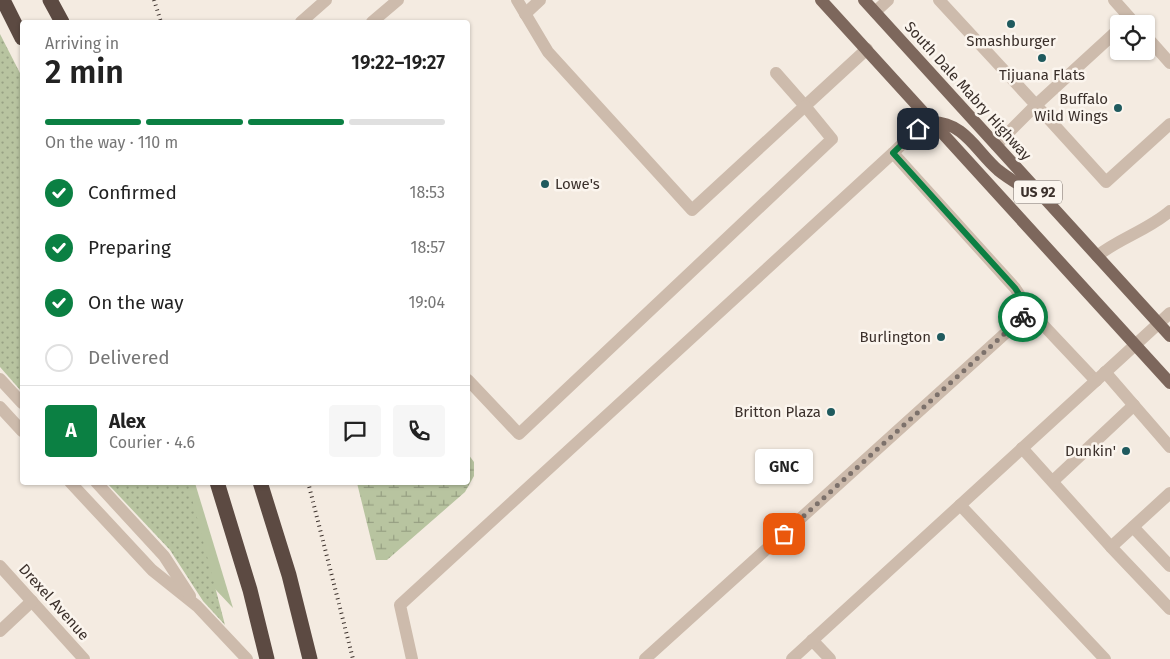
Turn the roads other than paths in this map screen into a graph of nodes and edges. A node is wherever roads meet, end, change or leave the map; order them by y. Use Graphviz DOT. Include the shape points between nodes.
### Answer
graph roads {
  1 [pos="3,0"];
  2 [pos="50,0"];
  3 [pos="326,0"];
  4 [pos="398,0"];
  5 [pos="517,0"];
  6 [pos="540,0"];
  7 [pos="821,0"];
  8 [pos="864,0"];
  9 [pos="888,0"];
  10 [pos="939,0"];
  11 [pos="1114,0"];
  12 [pos="875,12"];
  13 [pos="525,14"];
  14 [pos="1125,15"];
  15 [pos="61,20"];
  16 [pos="304,20"];
  17 [pos="374,20"];
  18 [pos="20,34"];
  19 [pos="1110,36"];
  20 [pos="1155,46"];
  21 [pos="867,49"];
  22 [pos="1170,63"];
  23 [pos="776,73"];
  24 [pos="805,106"];
  25 [pos="1036,106"];
  26 [pos="931,120"];
  27 [pos="1170,124"];
  28 [pos="996,145"];
  29 [pos="893,153"];
  30 [pos="1050,205"];
  31 [pos="1170,211"];
  32 [pos="1097,256"];
  33 [pos="1030,311"];
  34 [pos="1170,313"];
  35 [pos="1158,324"];
  36 [pos="1170,336"];
  37 [pos="1135,345"];
  38 [pos="1101,377"];
  39 [pos="0,379"];
  40 [pos="470,382"];
  41 [pos="1170,383"];
  42 [pos="20,401"];
  43 [pos="1134,405"];
  44 [pos="0,407"];
  45 [pos="20,429"];
  46 [pos="1170,447"];
  47 [pos="1022,448"];
  48 [pos="1053,481"];
  49 [pos="73,485"];
  50 [pos="99,485"];
  51 [pos="218,485"];
  52 [pos="261,485"];
  53 [pos="1170,493"];
  54 [pos="960,505"];
  55 [pos="1133,527"];
  56 [pos="1111,548"];
  57 [pos="0,566"];
  58 [pos="1170,566"];
  59 [pos="32,601"];
  60 [pos="197,606"];
  61 [pos="1170,609"];
  62 [pos="0,631"];
  63 [pos="812,640"];
  64 [pos="310,656"];
  65 [pos="84,659"];
  66 [pos="247,659"];
  67 [pos="267,659"];
  68 [pos="412,659"];
  69 [pos="645,659"];
  70 [pos="792,659"];
  71 [pos="830,659"];
  72 [pos="1105,659"];
  1 -- 18 [label="highway"];
  2 -- 15 [label="highway"];
  3 -- 16 [label="street"];
  4 -- 17 [label="street"];
  5 -- 13 [label="street"];
  6 -- 13 [label="street"];
  7 -- 21 [label="main road, US 92"];
  8 -- 12 [label="main road, South Dale Mabry Highway / US 92"];
  9 -- 12 [label="street"];
  10 -- 25 [label="street"];
  11 -- 14 [label="street"];
  12 -- 28 [label="main road, South Dale Mabry Highway / US 92"];
  13 -- 24 [label="street" via="548,52 692,210"];
  19 -- 25 [label="street"];
  20 -- 22 [label="street"];
  21 -- 24 [label="street"];
  21 -- 26 [label="main road, US 92"];
  23 -- 24 [label="street"];
  24 -- 40 [label="street" via="832,139 519,434"];
  25 -- 27 [label="street" via="1106,182"];
  25 -- 28 [label="street"];
  26 -- 29 [label="street"];
  26 -- 30 [label="main road" via="961,131 998,170"];
  26 -- 37 [label="main road, US 92"];
  28 -- 30 [label="main road, South Dale Mabry Highway / US 92"];
  29 -- 33 [label="street" via="1015,288"];
  29 -- 68 [label="street" via="400,605"];
  30 -- 32 [label="main road, South Dale Mabry Highway / US 92"];
  31 -- 32 [label="street" via="1157,223 1108,247"];
  32 -- 35 [label="main road, South Dale Mabry Highway / US 92"];
  33 -- 38 [label="street"];
  33 -- 69 [label="street"];
  34 -- 35 [label="street"];
  35 -- 36 [label="main road, South Dale Mabry Highway / US 92"];
  35 -- 37 [label="street"];
  37 -- 38 [label="street"];
  37 -- 41 [label="main road, US 92"];
  38 -- 43 [label="street"];
  38 -- 47 [label="street"];
  39 -- 42 [label="street"];
  43 -- 46 [label="street"];
  43 -- 48 [label="street"];
  44 -- 45 [label="street"];
  47 -- 48 [label="street"];
  47 -- 54 [label="street"];
  48 -- 56 [label="street"];
  49 -- 60 [label="street" via="152,570"];
  50 -- 60 [label="street" via="164,556"];
  51 -- 67 [label="highway"];
  52 -- 64 [label="highway"];
  53 -- 55 [label="street"];
  54 -- 63 [label="street"];
  54 -- 72 [label="street"];
  55 -- 56 [label="street"];
  55 -- 58 [label="street"];
  56 -- 61 [label="street"];
  57 -- 59 [label="street, Drexel Avenue"];
  59 -- 62 [label="street"];
  59 -- 65 [label="street, Drexel Avenue"];
  60 -- 66 [label="street"];
  63 -- 70 [label="street"];
  63 -- 71 [label="street"];
}
